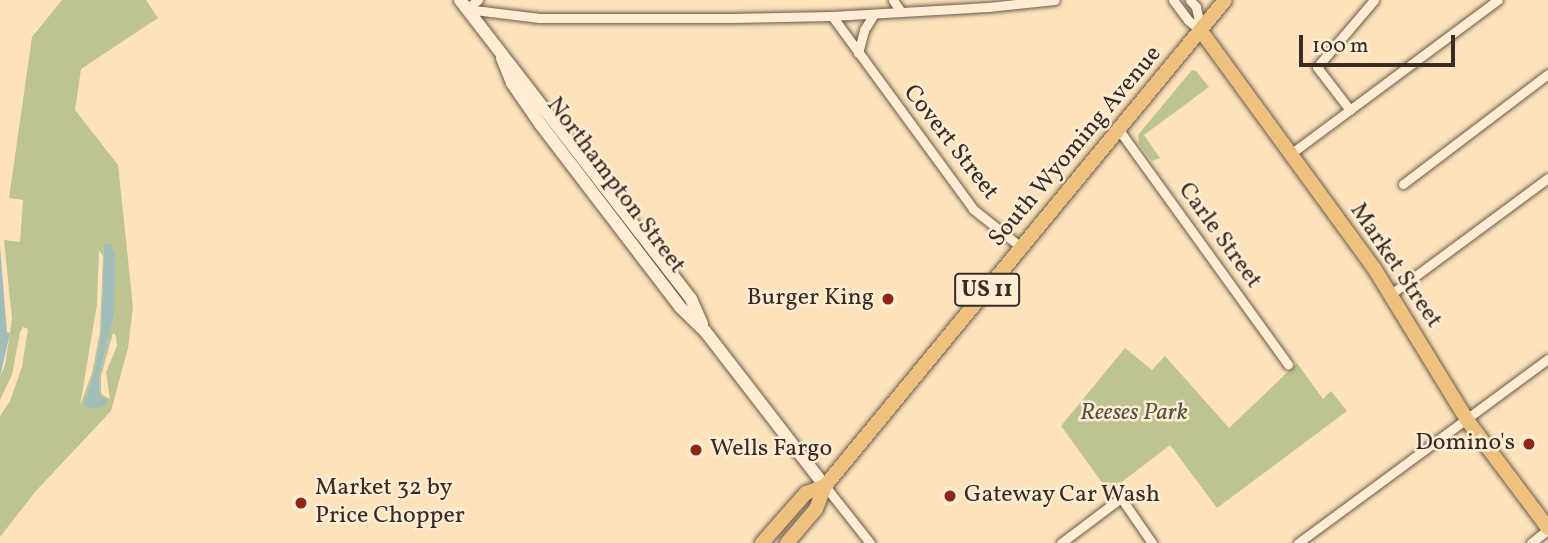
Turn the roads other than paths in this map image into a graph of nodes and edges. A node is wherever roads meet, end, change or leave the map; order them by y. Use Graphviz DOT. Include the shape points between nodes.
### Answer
graph roads {
  1 [pos="478,0"];
  2 [pos="893,0"];
  3 [pos="1055,0"];
  4 [pos="1173,0"];
  5 [pos="1191,0"];
  6 [pos="1225,0"];
  7 [pos="1374,0"];
  8 [pos="1498,0"];
  9 [pos="463,4"];
  10 [pos="901,12"];
  11 [pos="874,14"];
  12 [pos="832,16"];
  13 [pos="1200,30"];
  14 [pos="858,52"];
  15 [pos="1548,74"];
  16 [pos="1350,110"];
  17 [pos="1119,130"];
  18 [pos="1289,155"];
  19 [pos="1548,178"];
  20 [pos="1403,184"];
  21 [pos="1022,248"];
  22 [pos="1391,294"];
  23 [pos="1548,359"];
  24 [pos="1288,364"];
  25 [pos="1466,420"];
  26 [pos="825,486"];
  27 [pos="1548,529"];
  28 [pos="762,543"];
  29 [pos="787,543"];
  30 [pos="870,543"];
  31 [pos="1061,543"];
  32 [pos="1152,543"];
  33 [pos="1298,543"];
  34 [pos="1531,543"];
  1 -- 9 [label="street"];
  2 -- 10 [label="street"];
  3 -- 10 [label="street"];
  4 -- 13 [label="street, Market Street"];
  5 -- 13 [label="street, Market Street"];
  6 -- 13 [label="main road, US 11"];
  7 -- 16 [label="street" via="1317,67"];
  8 -- 16 [label="street"];
  9 -- 12 [label="street" via="539,18"];
  9 -- 26 [label="street, Northampton Street" via="691,299 705,331"];
  10 -- 11 [label="street"];
  11 -- 12 [label="street"];
  11 -- 14 [label="street"];
  12 -- 14 [label="street, Covert Street"];
  13 -- 17 [label="main road, South Wyoming Avenue / US 11"];
  13 -- 18 [label="main road, Market Street"];
  14 -- 21 [label="street, Covert Street" via="973,209"];
  15 -- 20 [label="street"];
  16 -- 18 [label="street"];
  17 -- 21 [label="main road, South Wyoming Avenue / US 11"];
  17 -- 24 [label="street, Carle Street"];
  18 -- 22 [label="main road, Market Street"];
  19 -- 22 [label="street"];
  21 -- 26 [label="main road, South Wyoming Avenue / US 11"];
  22 -- 25 [label="main road, Market Street"];
  23 -- 25 [label="street"];
  25 -- 27 [label="main road, Market Street"];
  25 -- 33 [label="street"];
  26 -- 28 [label="main road, South Wyoming Avenue / US 11" via="806,493"];
  26 -- 29 [label="main road, South Wyoming Avenue / US 11" via="816,509"];
  26 -- 30 [label="street, Northampton Street"];
  27 -- 34 [label="street"];
  31 -- 32 [label="street" via="1121,498"];
}
